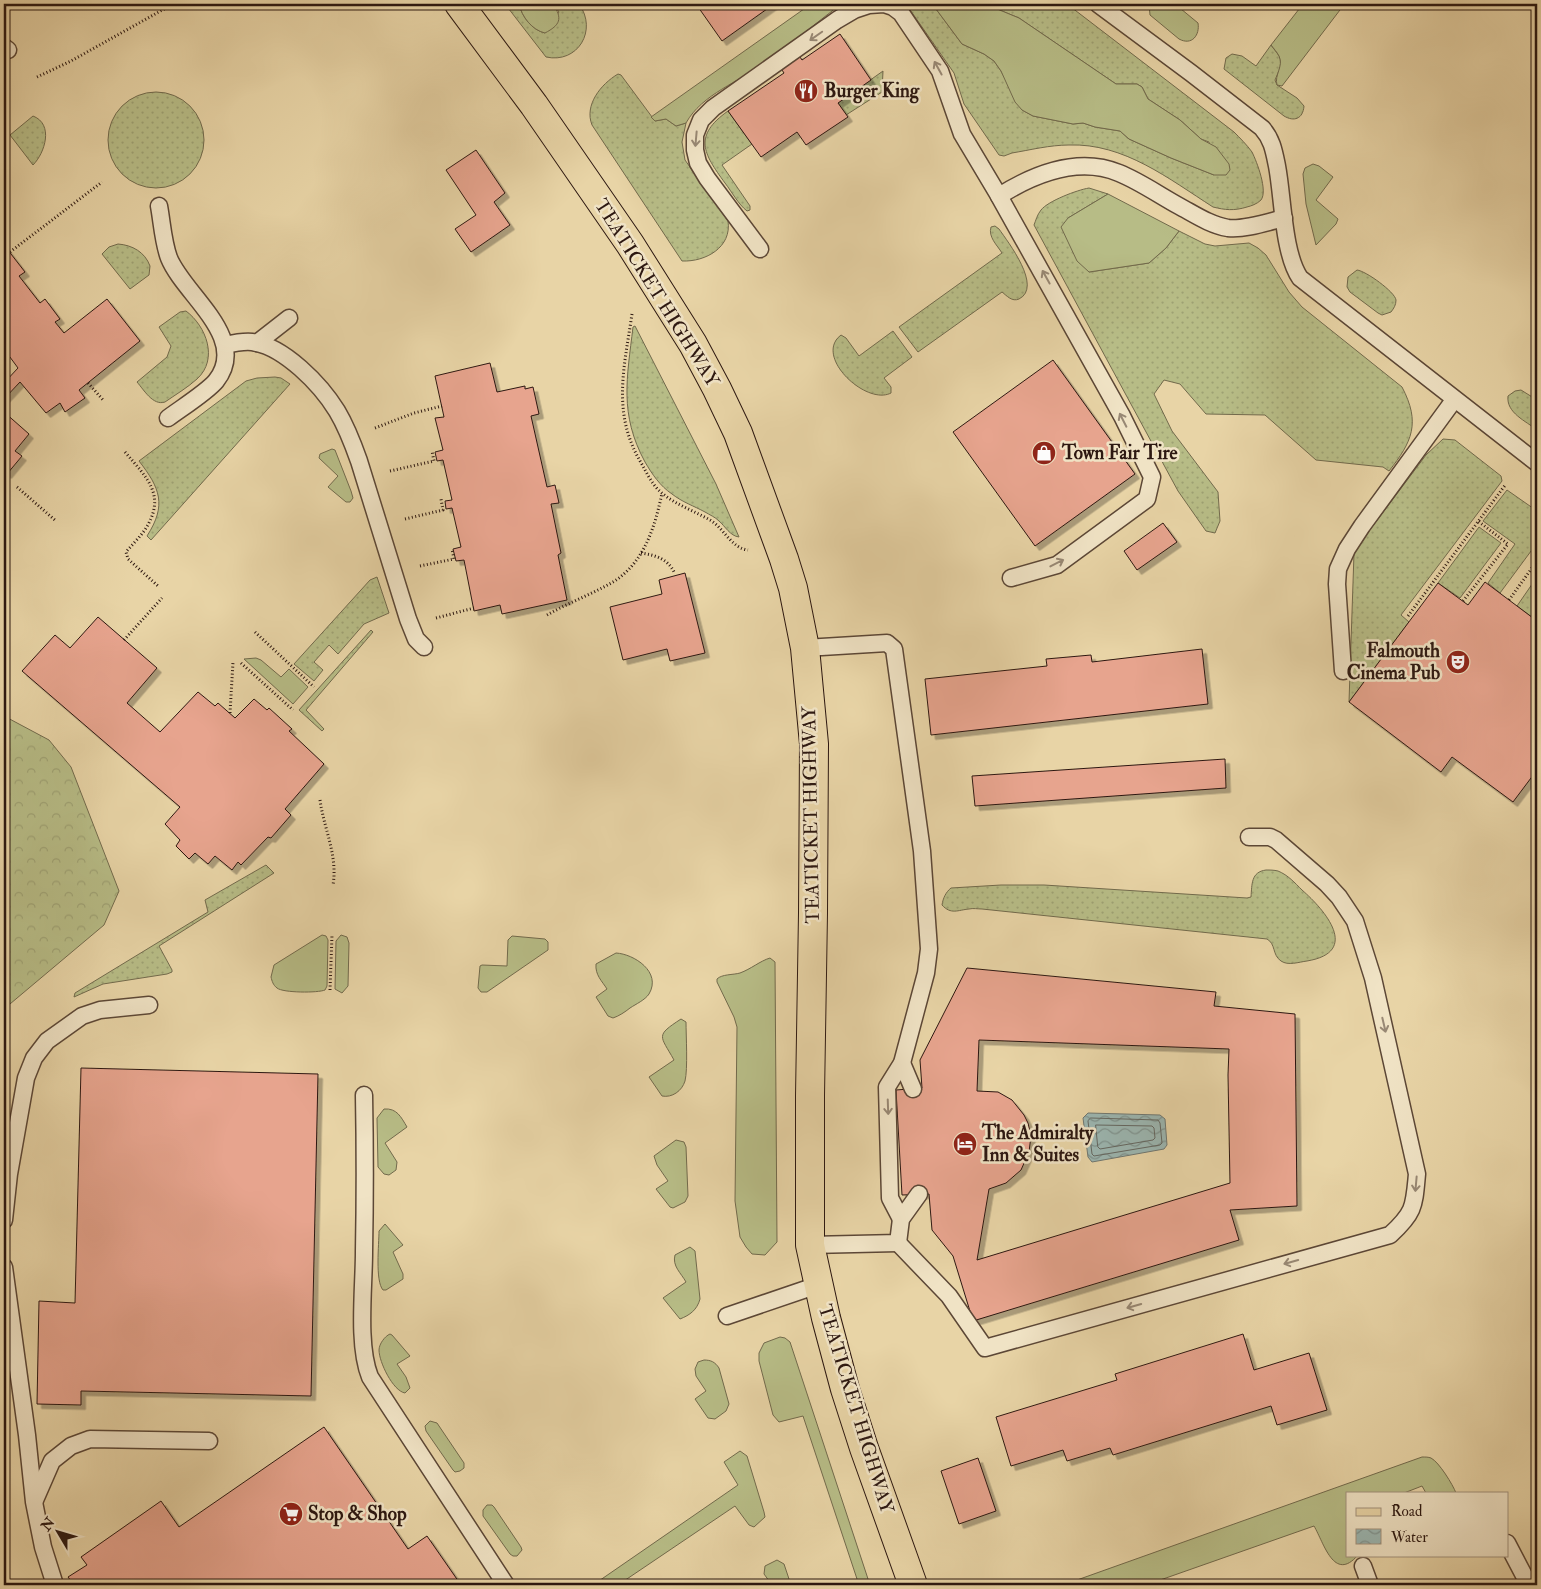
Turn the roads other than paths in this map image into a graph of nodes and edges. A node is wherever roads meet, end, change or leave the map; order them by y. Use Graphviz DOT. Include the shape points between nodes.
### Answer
graph roads {
  1 [pos="460,4"];
  2 [pos="1098,4"];
  3 [pos="1000,196"];
  4 [pos="159,206"];
  5 [pos="1284,218"];
  6 [pos="760,249"];
  7 [pos="289,318"];
  8 [pos="257,343"];
  9 [pos="225,345"];
  10 [pos="1454,400"];
  11 [pos="168,418"];
  12 [pos="1537,463"];
  13 [pos="1011,578"];
  14 [pos="424,647"];
  15 [pos="805,648"];
  16 [pos="1342,671"];
  17 [pos="1248,837"];
  18 [pos="150,1005"];
  19 [pos="902,1063"];
  20 [pos="914,1089"];
  21 [pos="364,1095"];
  22 [pos="919,1194"];
  23 [pos="901,1219"];
  24 [pos="4,1220"];
  25 [pos="898,1242"];
  26 [pos="810,1245"];
  27 [pos="4,1267"];
  28 [pos="818,1285"];
  29 [pos="726,1316"];
  30 [pos="208,1441"];
  31 [pos="34,1502"];
  32 [pos="1508,1545"];
  33 [pos="1362,1566"];
  34 [pos="56,1585"];
  35 [pos="506,1585"];
  36 [pos="913,1585"];
  37 [pos="1370,1585"];
  38 [pos="1529,1585"];
  1 -- 15 [label="main road, TEATICKET HIGHWAY" via="630,244 693,344 738,433 784,559"];
  2 -- 5 [label="lane" via="1262,128 1274,153"];
  3 -- 5 [label="lane" via="1025,181 1052,171 1072,166 1095,166 1120,173 1200,217 1225,227 1237,228"];
  3 -- 6 [label="lane, one-way" via="962,134 940,70 901,14 884,4 869,5 837,20 713,108 701,120 695,135 698,163"];
  13 -- 3 [label="lane, one-way" via="1057,565 1147,499 1152,477 1122,416"];
  4 -- 9 [label="lane" via="169,257 215,324"];
  5 -- 10 [label="lane" via="1292,262 1300,278"];
  7 -- 8 [label="lane"];
  8 -- 9 [label="lane"];
  8 -- 14 [label="lane" via="281,353 305,373 337,412 359,461 408,619 416,639"];
  9 -- 11 [label="lane" via="222,372 214,383"];
  10 -- 12 [label="lane"];
  10 -- 16 [label="lane" via="1362,526 1338,569"];
  15 -- 19 [label="lane" via="887,643 894,649 922,850 930,949"];
  15 -- 26 [label="main road, TEATICKET HIGHWAY" via="814,744"];
  17 -- 25 [label="lane, one-way" via="1276,840 1339,897 1355,921 1373,978 1417,1174 1414,1203 1405,1221 1390,1234 986,1348 949,1296"];
  18 -- 24 [label="lane" via="100,1010 82,1016 47,1041 34,1058 26,1078"];
  19 -- 20 [label="lane"];
  19 -- 23 [label="lane, one-way" via="887,1087 890,1198"];
  21 -- 35 [label="lane" via="365,1364 370,1377"];
  22 -- 23 [label="lane"];
  23 -- 25 [label="lane"];
  25 -- 26 [label="lane"];
  26 -- 28 [label="main road, TEATICKET HIGHWAY"];
  27 -- 31 [label="lane" via="28,1435"];
  28 -- 29 [label="lane"];
  28 -- 36 [label="main road, TEATICKET HIGHWAY" via="848,1398"];
  30 -- 31 [label="lane" via="90,1439 71,1446 52,1461"];
  31 -- 34 [label="lane" via="43,1547"];
  32 -- 38 [label="lane"];
  33 -- 37 [label="lane"];
}
